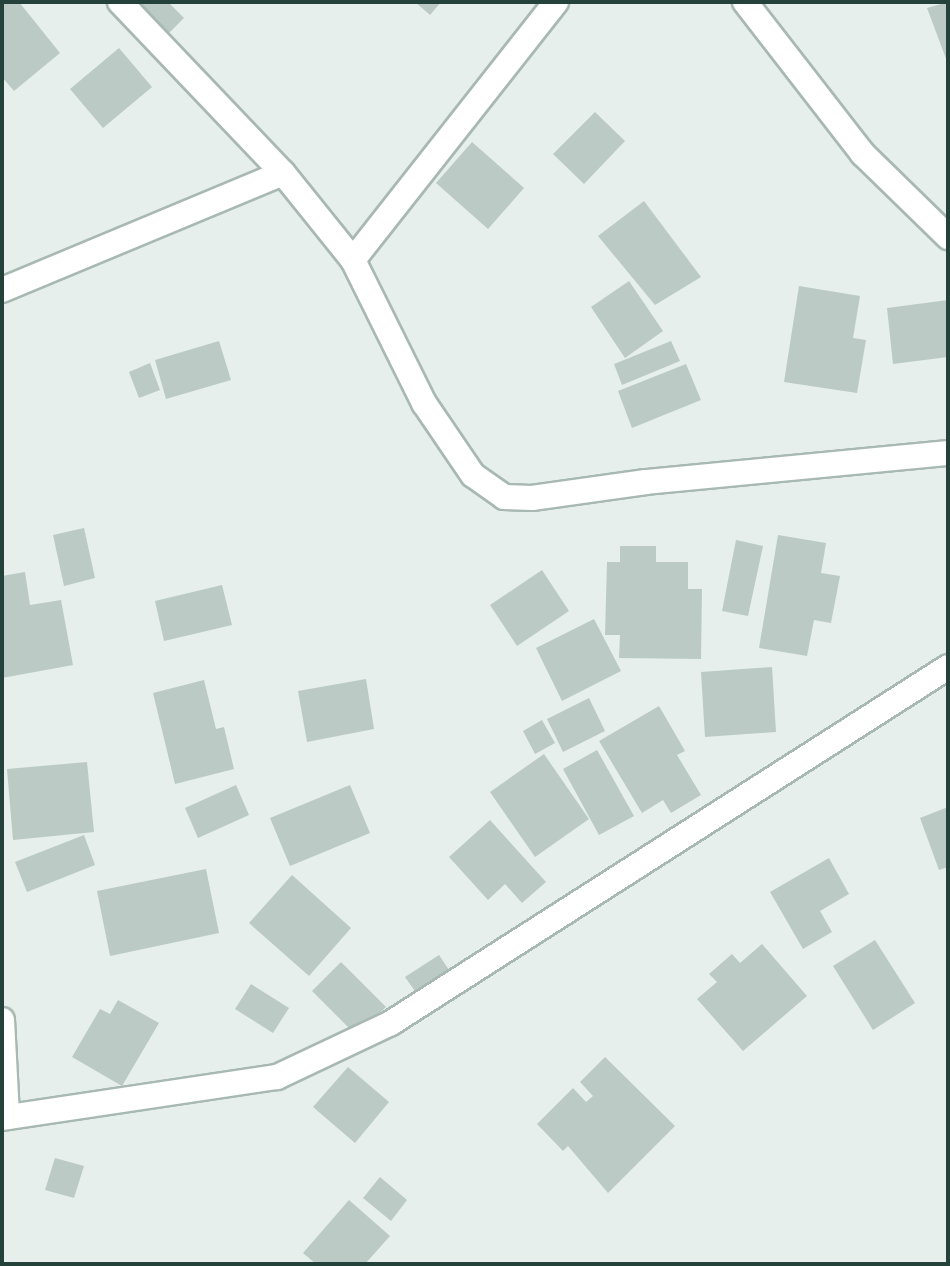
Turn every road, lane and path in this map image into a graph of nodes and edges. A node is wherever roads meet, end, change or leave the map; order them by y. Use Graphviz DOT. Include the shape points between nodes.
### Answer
graph roads {
  1 [pos="120,2"];
  2 [pos="556,2"];
  3 [pos="745,2"];
  4 [pos="283,173"];
  5 [pos="948,237"];
  6 [pos="353,260"];
  7 [pos="2,290"];
  8 [pos="948,453"];
  9 [pos="948,667"];
  10 [pos="2,1020"];
  11 [pos="5,1118"];
  1 -- 4 [label="street"];
  2 -- 6 [label="street"];
  3 -- 5 [label="street" via="863,154"];
  4 -- 6 [label="street"];
  4 -- 7 [label="street"];
  6 -- 8 [label="street" via="424,403 473,475 504,497"];
  9 -- 11 [label="street" via="391,1023 277,1077"];
  10 -- 11 [label="street"];
}
